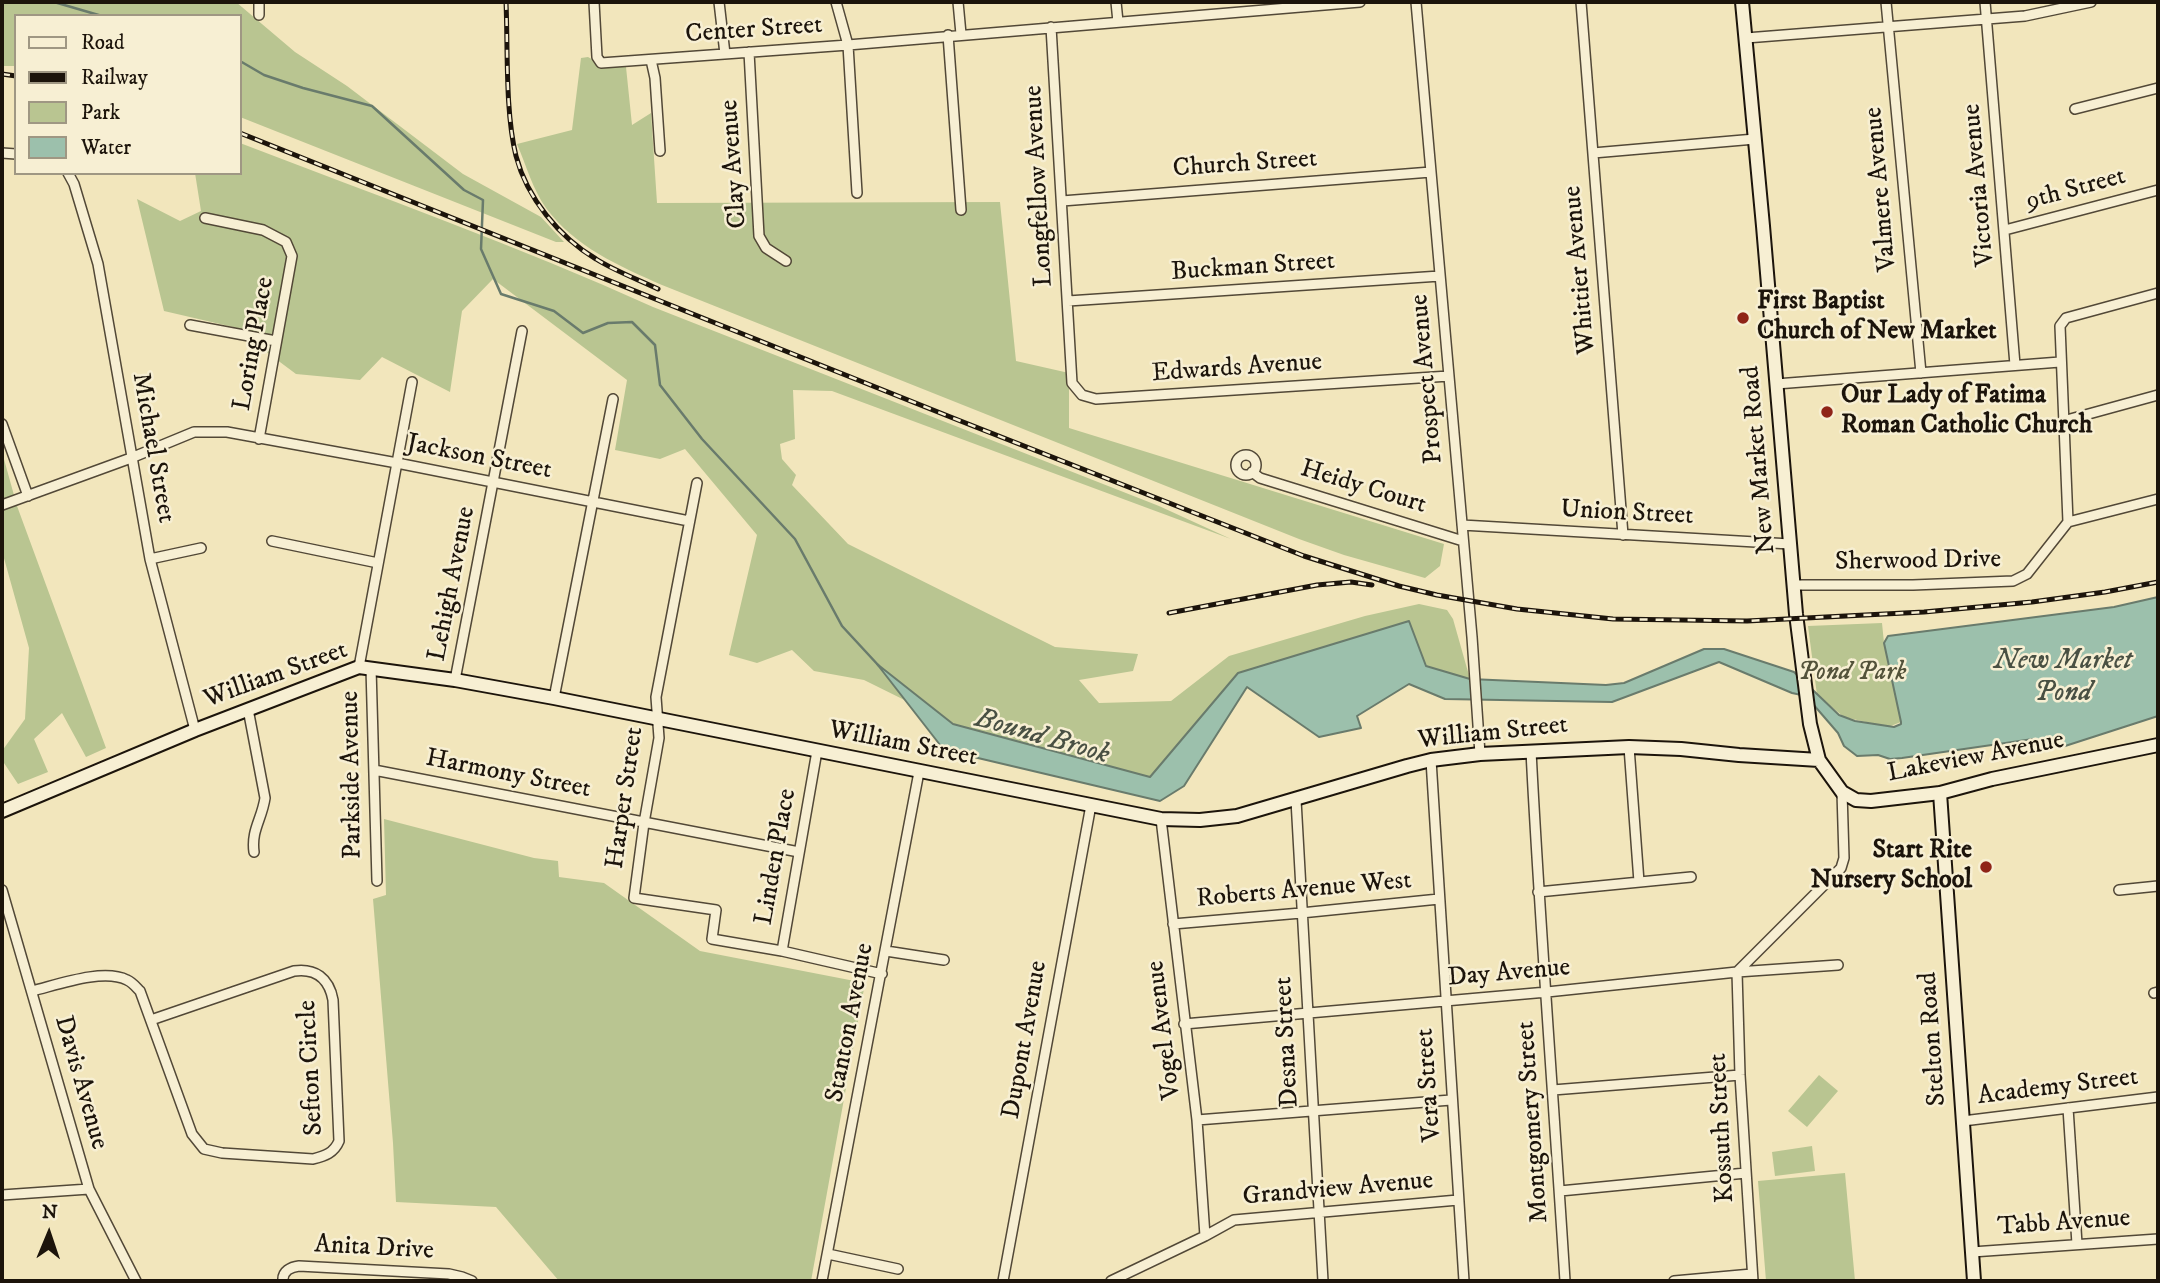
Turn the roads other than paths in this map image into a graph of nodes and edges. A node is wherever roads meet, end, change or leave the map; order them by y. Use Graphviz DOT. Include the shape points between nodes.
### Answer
graph roads {
  1 [pos="259,2"];
  2 [pos="594,2"];
  3 [pos="719,2"];
  4 [pos="836,2"];
  5 [pos="958,2"];
  6 [pos="1116,2"];
  7 [pos="1360,2"];
  8 [pos="1416,2"];
  9 [pos="1581,2"];
  10 [pos="1742,2"];
  11 [pos="1886,2"];
  12 [pos="1985,2"];
  13 [pos="2091,2"];
  14 [pos="1255,6"];
  15 [pos="259,15"];
  16 [pos="1987,20"];
  17 [pos="1118,22"];
  18 [pos="1051,27"];
  19 [pos="1888,27"];
  20 [pos="961,34"];
  21 [pos="948,35"];
  22 [pos="1746,38"];
  23 [pos="849,45"];
  24 [pos="749,52"];
  25 [pos="725,54"];
  26 [pos="651,60"];
  27 [pos="2158,88"];
  28 [pos="2075,109"];
  29 [pos="1755,139"];
  30 [pos="660,151"];
  31 [pos="1593,153"];
  32 [pos="1431,172"];
  33 [pos="69,175"];
  34 [pos="2158,190"];
  35 [pos="858,192"];
  36 [pos="1062,201"];
  37 [pos="961,210"];
  38 [pos="205,218"];
  39 [pos="2005,230"];
  40 [pos="786,261"];
  41 [pos="1440,276"];
  42 [pos="2158,293"];
  43 [pos="1068,301"];
  44 [pos="190,325"];
  45 [pos="522,331"];
  46 [pos="276,341"];
  47 [pos="1070,344"];
  48 [pos="2060,362"];
  49 [pos="2015,365"];
  50 [pos="1921,373"];
  51 [pos="1449,376"];
  52 [pos="412,382"];
  53 [pos="1776,384"];
  54 [pos="2158,395"];
  55 [pos="613,399"];
  56 [pos="2063,421"];
  57 [pos="2,424"];
  58 [pos="259,439"];
  59 [pos="131,458"];
  60 [pos="397,463"];
  61 [pos="1252,472"];
  62 [pos="494,482"];
  63 [pos="697,483"];
  64 [pos="28,496"];
  65 [pos="2158,499"];
  66 [pos="592,503"];
  67 [pos="2,505"];
  68 [pos="689,521"];
  69 [pos="2068,522"];
  70 [pos="1462,526"];
  71 [pos="1623,535"];
  72 [pos="272,541"];
  73 [pos="1463,541"];
  74 [pos="1790,544"];
  75 [pos="201,548"];
  76 [pos="150,559"];
  77 [pos="378,563"];
  78 [pos="1794,585"];
  79 [pos="365,667"];
  80 [pos="455,680"];
  81 [pos="554,698"];
  82 [pos="248,709"];
  83 [pos="659,720"];
  84 [pos="195,730"];
  85 [pos="2158,745"];
  86 [pos="1629,747"];
  87 [pos="817,751"];
  88 [pos="1531,751"];
  89 [pos="1480,754"];
  90 [pos="1431,760"];
  91 [pos="1819,760"];
  92 [pos="374,770"];
  93 [pos="919,772"];
  94 [pos="1842,792"];
  95 [pos="1940,793"];
  96 [pos="1296,800"];
  97 [pos="1091,806"];
  98 [pos="2,811"];
  99 [pos="1161,819"];
  100 [pos="643,823"];
  101 [pos="254,852"];
  102 [pos="799,852"];
  103 [pos="1691,877"];
  104 [pos="377,881"];
  105 [pos="1639,882"];
  106 [pos="2158,886"];
  107 [pos="2,890"];
  108 [pos="2119,890"];
  109 [pos="1538,892"];
  110 [pos="1439,899"];
  111 [pos="1301,913"];
  112 [pos="1173,924"];
  113 [pos="782,951"];
  114 [pos="886,951"];
  115 [pos="944,960"];
  116 [pos="1838,965"];
  117 [pos="1737,972"];
  118 [pos="882,974"];
  119 [pos="32,991"];
  120 [pos="1547,992"];
  121 [pos="1445,1001"];
  122 [pos="1308,1013"];
  123 [pos="151,1020"];
  124 [pos="1184,1024"];
  125 [pos="1740,1075"];
  126 [pos="1553,1090"];
  127 [pos="2158,1097"];
  128 [pos="1451,1100"];
  129 [pos="2068,1108"];
  130 [pos="1313,1111"];
  131 [pos="1197,1120"];
  132 [pos="1963,1121"];
  133 [pos="1746,1173"];
  134 [pos="89,1189"];
  135 [pos="1560,1191"];
  136 [pos="2,1195"];
  137 [pos="1458,1200"];
  138 [pos="1319,1213"];
  139 [pos="1205,1236"];
  140 [pos="2158,1239"];
  141 [pos="2077,1244"];
  142 [pos="1972,1252"];
  143 [pos="828,1254"];
  144 [pos="898,1269"];
  145 [pos="1753,1278"];
  146 [pos="136,1281"];
  147 [pos="282,1281"];
  148 [pos="472,1281"];
  149 [pos="822,1281"];
  150 [pos="1003,1281"];
  151 [pos="1111,1281"];
  152 [pos="1323,1281"];
  153 [pos="1464,1281"];
  154 [pos="1566,1281"];
  155 [pos="1674,1281"];
  156 [pos="1973,1281"];
  1 -- 15 [label="street"];
  2 -- 26 [label="street, Center Street" via="601,63"];
  3 -- 25 [label="street"];
  4 -- 23 [label="street"];
  5 -- 20 [label="street"];
  6 -- 17 [label="street"];
  7 -- 14 [label="street, Center Street"];
  8 -- 32 [label="street, Prospect Avenue"];
  9 -- 31 [label="street, Whittier Avenue"];
  10 -- 22 [label="main road, New Market Road"];
  11 -- 19 [label="street, Valmere Avenue"];
  12 -- 16 [label="street, Victoria Avenue"];
  13 -- 16 [label="street"];
  14 -- 17 [label="street, Center Street"];
  16 -- 19 [label="street"];
  16 -- 39 [label="street, Victoria Avenue"];
  17 -- 18 [label="street, Center Street"];
  18 -- 20 [label="street, Center Street"];
  18 -- 36 [label="street, Longfellow Avenue"];
  19 -- 22 [label="street"];
  19 -- 50 [label="street, Valmere Avenue"];
  20 -- 21 [label="street, Center Street"];
  21 -- 23 [label="street, Center Street"];
  21 -- 37 [label="street"];
  22 -- 29 [label="main road, New Market Road"];
  23 -- 24 [label="street, Center Street"];
  23 -- 35 [label="street"];
  24 -- 25 [label="street, Center Street"];
  24 -- 40 [label="street, Clay Avenue" via="759,236 766,248"];
  25 -- 26 [label="street, Center Street"];
  26 -- 30 [label="street"];
  27 -- 28 [label="street"];
  29 -- 31 [label="street"];
  29 -- 53 [label="main road, New Market Road"];
  31 -- 71 [label="street, Whittier Avenue"];
  32 -- 36 [label="street, Church Street"];
  32 -- 41 [label="street, Prospect Avenue"];
  33 -- 59 [label="street, Michael Street" via="98,264"];
  34 -- 39 [label="street, 9th Street"];
  36 -- 43 [label="street, Longfellow Avenue"];
  38 -- 46 [label="street, Loring Place" via="263,230 286,242 292,256"];
  39 -- 49 [label="street, Victoria Avenue"];
  41 -- 43 [label="street, Buckman Street"];
  41 -- 51 [label="street, Prospect Avenue"];
  42 -- 48 [label="street" via="2066,318 2060,326"];
  43 -- 47 [label="street, Longfellow Avenue"];
  44 -- 46 [label="street"];
  45 -- 62 [label="street, Lehigh Avenue"];
  46 -- 58 [label="street, Loring Place"];
  47 -- 51 [label="street, Edwards Avenue" via="1072,383 1082,395 1096,399"];
  48 -- 49 [label="street"];
  48 -- 56 [label="street"];
  49 -- 50 [label="street"];
  50 -- 53 [label="street"];
  51 -- 70 [label="street, Prospect Avenue"];
  52 -- 60 [label="street, Parkside Avenue"];
  53 -- 74 [label="main road, New Market Road"];
  54 -- 56 [label="street"];
  55 -- 66 [label="street"];
  56 -- 69 [label="street"];
  57 -- 64 [label="street"];
  58 -- 59 [label="street, Jackson Street" via="227,432 194,432"];
  58 -- 60 [label="street, Jackson Street"];
  59 -- 64 [label="street, Jackson Street"];
  59 -- 76 [label="street, Michael Street"];
  60 -- 62 [label="street, Jackson Street"];
  60 -- 77 [label="street, Parkside Avenue"];
  61 -- 73 [label="street, Heidy Court"];
  62 -- 66 [label="street, Jackson Street"];
  62 -- 80 [label="street, Lehigh Avenue"];
  63 -- 68 [label="street, Harper Street"];
  64 -- 67 [label="street, Jackson Street"];
  65 -- 69 [label="street"];
  66 -- 68 [label="street, Jackson Street"];
  66 -- 81 [label="street"];
  68 -- 83 [label="street, Harper Street" via="656,697"];
  69 -- 78 [label="street, Sherwood Drive" via="2027,574 2013,581"];
  70 -- 71 [label="street, Union Street"];
  70 -- 73 [label="street, Prospect Avenue"];
  71 -- 74 [label="street, Union Street"];
  72 -- 77 [label="street"];
  73 -- 89 [label="street, Prospect Avenue"];
  74 -- 78 [label="main road, New Market Road"];
  75 -- 76 [label="street"];
  76 -- 84 [label="street, Michael Street"];
  77 -- 79 [label="street, Parkside Avenue"];
  78 -- 91 [label="main road, New Market Road"];
  79 -- 80 [label="main road, William Street"];
  79 -- 82 [label="main road, William Street"];
  79 -- 92 [label="street, Parkside Avenue"];
  80 -- 81 [label="main road, William Street"];
  81 -- 83 [label="main road, William Street"];
  82 -- 84 [label="main road, William Street"];
  82 -- 101 [label="street" via="265,799 254,831"];
  83 -- 87 [label="main road, William Street"];
  83 -- 100 [label="street, Harper Street"];
  84 -- 98 [label="main road, William Street"];
  85 -- 95 [label="main road, Lakeview Avenue"];
  86 -- 88 [label="main road, William Street"];
  86 -- 91 [label="main road, William Street"];
  86 -- 105 [label="street"];
  87 -- 93 [label="main road, William Street"];
  87 -- 102 [label="street, Linden Place"];
  88 -- 89 [label="main road, William Street"];
  88 -- 109 [label="street, Montgomery Street"];
  89 -- 90 [label="main road, William Street"];
  90 -- 96 [label="main road, William Street"];
  90 -- 110 [label="street, Vera Street"];
  91 -- 94 [label="main road"];
  92 -- 100 [label="street, Harmony Street"];
  92 -- 104 [label="street, Parkside Avenue"];
  93 -- 97 [label="main road, William Street"];
  93 -- 114 [label="street, Stanton Avenue"];
  94 -- 95 [label="main road, Lakeview Avenue" via="1871,801"];
  94 -- 117 [label="street" via="1841,868"];
  95 -- 132 [label="main road, Stelton Road"];
  96 -- 99 [label="main road, William Street" via="1237,816"];
  96 -- 111 [label="street, Desna Street"];
  97 -- 99 [label="main road, William Street"];
  97 -- 150 [label="street, Dupont Avenue"];
  99 -- 112 [label="street, Vogel Avenue"];
  100 -- 102 [label="street, Harmony Street"];
  100 -- 113 [label="street, Harper Street" via="634,898 716,910 712,939"];
  102 -- 113 [label="street, Linden Place"];
  103 -- 105 [label="street"];
  105 -- 109 [label="street"];
  106 -- 108 [label="street"];
  107 -- 119 [label="street, Davis Avenue"];
  109 -- 120 [label="street, Montgomery Street"];
  110 -- 111 [label="street, Roberts Avenue West"];
  110 -- 121 [label="street, Vera Street"];
  111 -- 112 [label="street, Roberts Avenue West"];
  111 -- 122 [label="street, Desna Street"];
  112 -- 124 [label="street, Vogel Avenue"];
  113 -- 118 [label="street, Linden Place"];
  114 -- 115 [label="street"];
  114 -- 118 [label="street, Stanton Avenue"];
  116 -- 117 [label="street, Day Avenue"];
  117 -- 120 [label="street, Day Avenue"];
  117 -- 125 [label="street, Kossuth Street"];
  118 -- 143 [label="street, Stanton Avenue"];
  119 -- 123 [label="street, Sefton Circle" via="114,976 129,980 140,991"];
  119 -- 134 [label="street, Davis Avenue"];
  120 -- 121 [label="street, Day Avenue"];
  120 -- 126 [label="street, Montgomery Street"];
  121 -- 122 [label="street, Day Avenue"];
  121 -- 128 [label="street, Vera Street"];
  122 -- 124 [label="street, Day Avenue"];
  122 -- 130 [label="street, Desna Street"];
  123 -- 123 [label="street, Sefton Circle" via="192,1134 204,1149 313,1159 336,1148 333,1000 322,976 293,971"];
  124 -- 131 [label="street, Vogel Avenue"];
  125 -- 126 [label="street"];
  125 -- 133 [label="street, Kossuth Street"];
  126 -- 135 [label="street, Montgomery Street"];
  127 -- 129 [label="street, Academy Street"];
  128 -- 130 [label="street"];
  128 -- 137 [label="street, Vera Street"];
  129 -- 132 [label="street, Academy Street"];
  129 -- 141 [label="street"];
  130 -- 131 [label="street"];
  130 -- 138 [label="street, Desna Street"];
  131 -- 139 [label="street, Vogel Avenue"];
  132 -- 142 [label="main road, Stelton Road"];
  133 -- 135 [label="street"];
  133 -- 145 [label="street, Kossuth Street"];
  134 -- 136 [label="street"];
  134 -- 146 [label="street, Davis Avenue"];
  135 -- 154 [label="street, Montgomery Street"];
  137 -- 138 [label="street, Grandview Avenue"];
  137 -- 153 [label="street, Vera Street"];
  138 -- 139 [label="street, Grandview Avenue" via="1234,1220"];
  138 -- 152 [label="street, Desna Street"];
  139 -- 151 [label="street, Grandview Avenue"];
  140 -- 141 [label="street, Tabb Avenue"];
  141 -- 142 [label="street, Tabb Avenue"];
  142 -- 156 [label="main road, Stelton Road"];
  143 -- 144 [label="street"];
  143 -- 149 [label="street, Stanton Avenue"];
  145 -- 155 [label="street"];
  147 -- 148 [label="street, Anita Drive" via="286,1271 299,1266 449,1274"];
}
